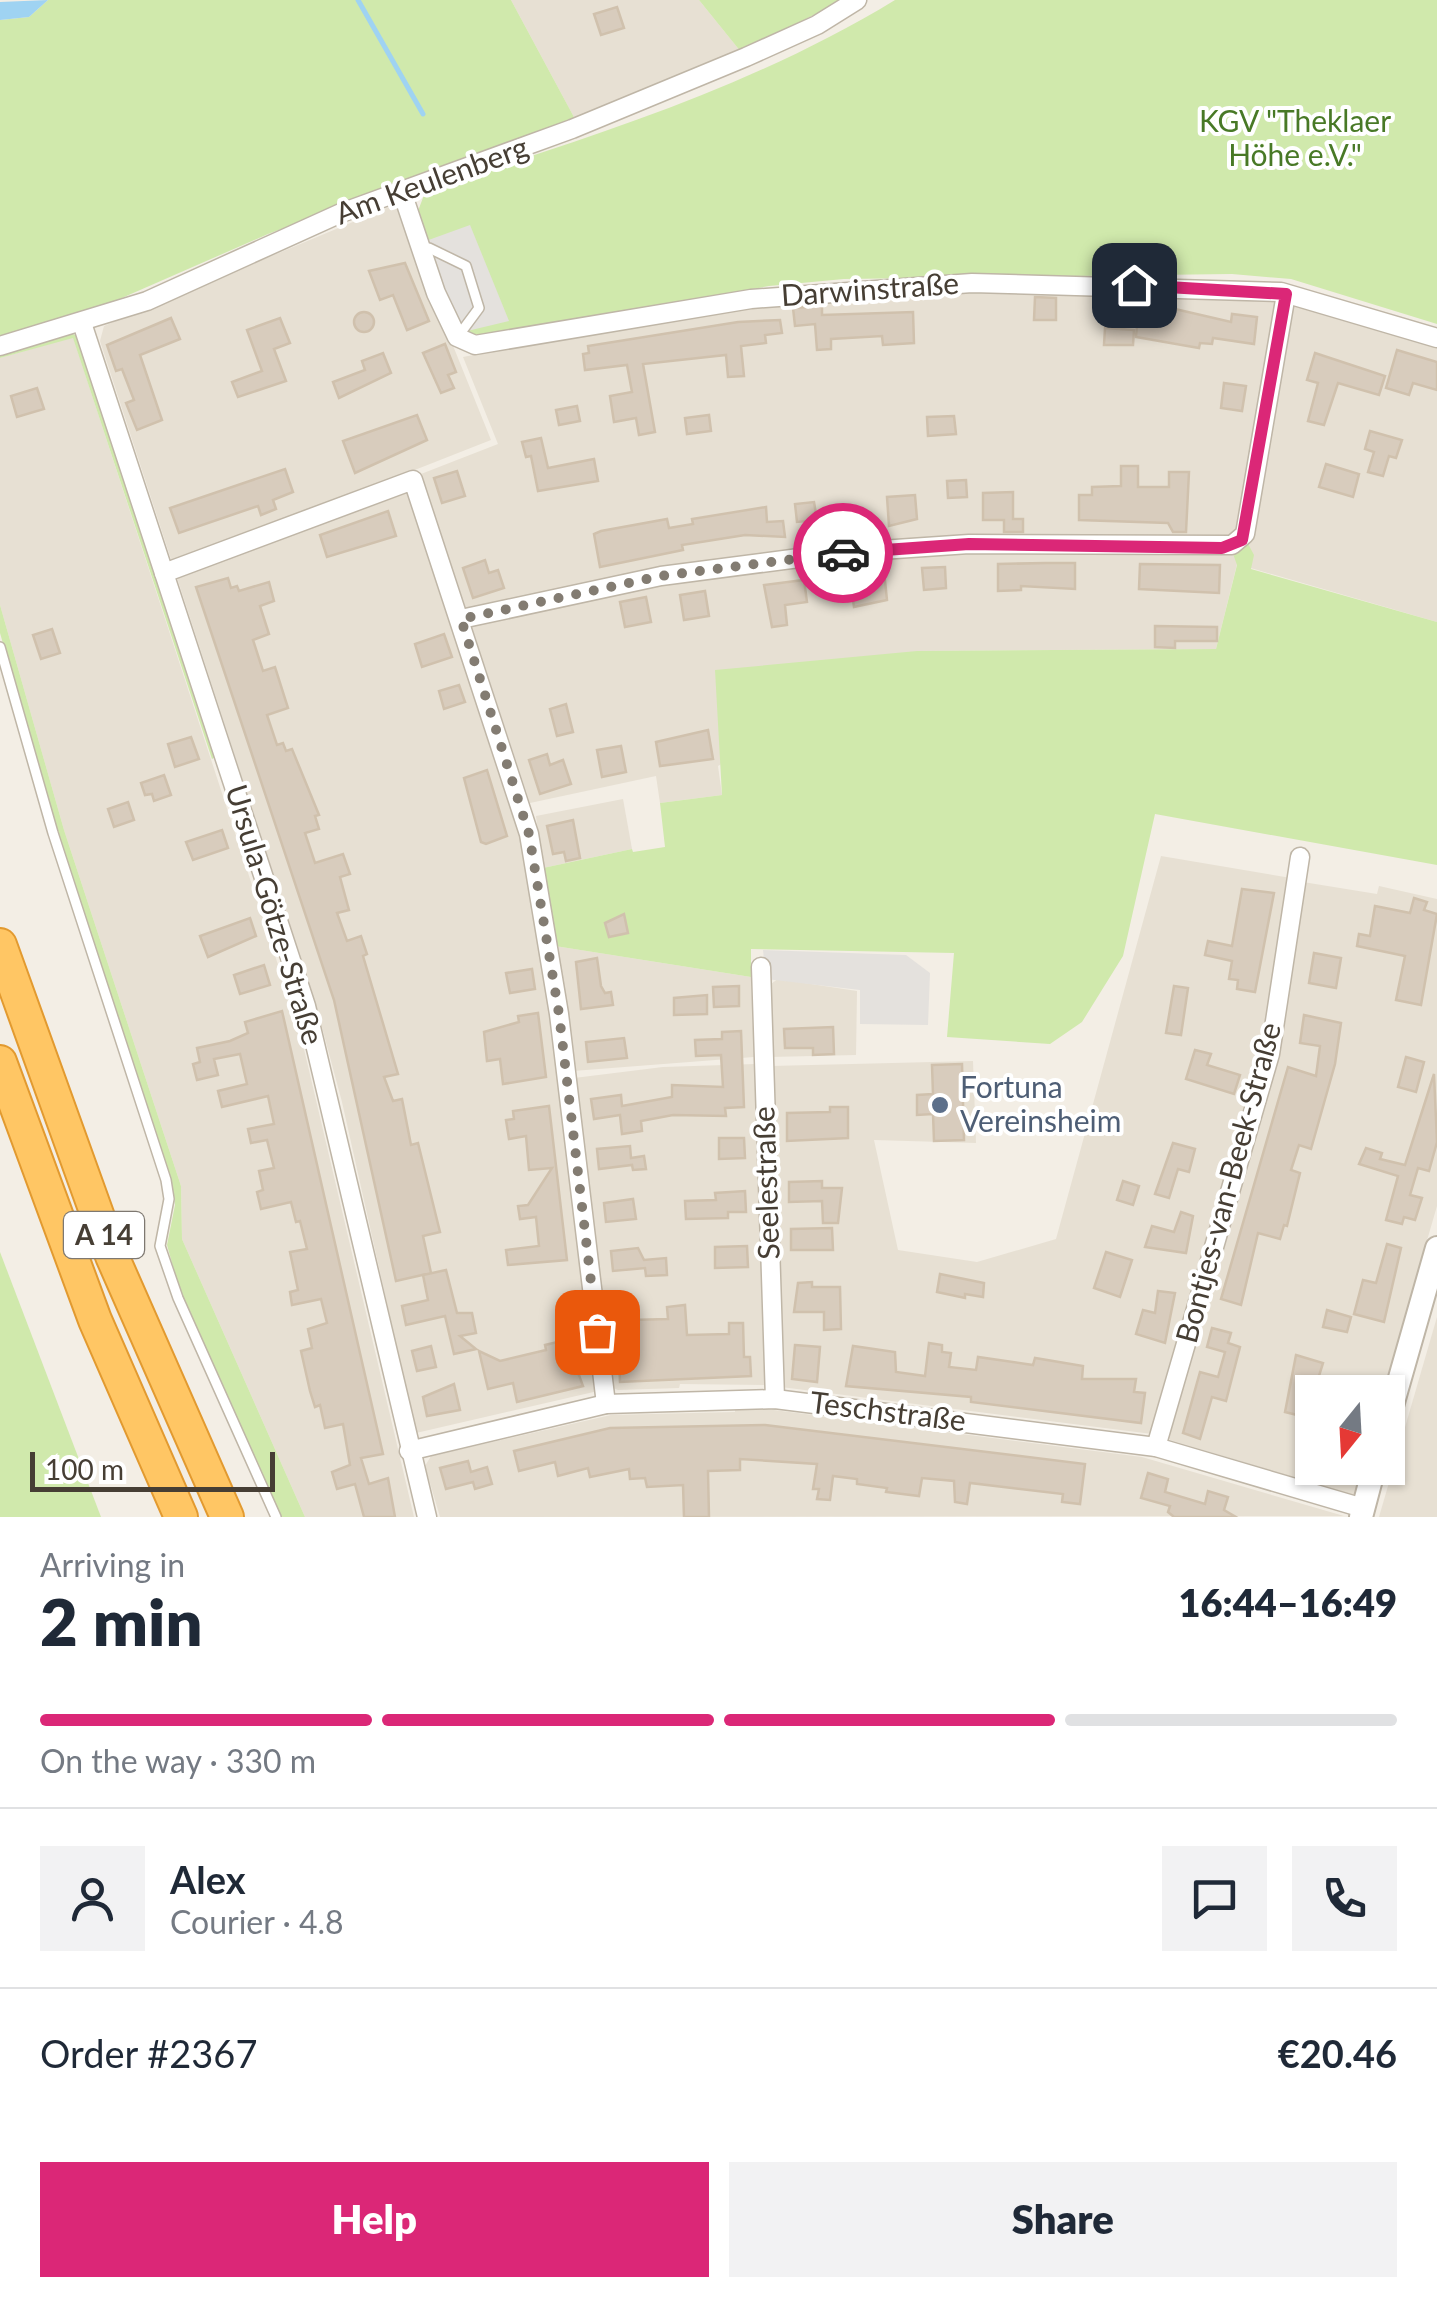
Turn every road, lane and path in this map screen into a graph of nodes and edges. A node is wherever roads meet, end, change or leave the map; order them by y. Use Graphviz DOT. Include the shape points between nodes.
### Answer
graph roads {
  1 [pos="857,0"];
  2 [pos="402,192"];
  3 [pos="421,250"];
  4 [pos="1286,294"];
  5 [pos="82,324"];
  6 [pos="457,337"];
  7 [pos="1437,338"];
  8 [pos="0,346"];
  9 [pos="164,573"];
  10 [pos="461,619"];
  11 [pos="0,647"];
  12 [pos="1300,856"];
  13 [pos="0,945"];
  14 [pos="761,967"];
  15 [pos="0,1062"];
  16 [pos="1437,1248"];
  17 [pos="1401,1375"];
  18 [pos="775,1399"];
  19 [pos="606,1404"];
  20 [pos="1156,1448"];
  21 [pos="409,1451"];
  22 [pos="1369,1485"];
  23 [pos="1362,1513"];
  24 [pos="181,1517"];
  25 [pos="226,1517"];
  26 [pos="276,1517"];
  27 [pos="427,1517"];
  1 -- 2 [label="street, Am Keulenberg" via="818,25 694,78"];
  2 -- 3 [label="street"];
  2 -- 5 [label="street, Am Keulenberg"];
  3 -- 6 [label="street"];
  3 -- 6 [label="lane" via="466,266 479,308"];
  4 -- 6 [label="street, Darwinstraße" via="1070,283 872,287 666,312 484,346"];
  4 -- 7 [label="street, Darwinstraße"];
  4 -- 10 [label="street" via="1245,534 1232,545 969,544 837,553 661,576"];
  5 -- 8 [label="street, Am Keulenberg"];
  5 -- 9 [label="street, Ursula-Götze-Straße"];
  9 -- 10 [label="street" via="413,480"];
  9 -- 21 [label="street, Ursula-Götze-Straße" via="306,1006"];
  10 -- 19 [label="street" via="529,834 559,1014"];
  11 -- 26 [label="lane" via="166,1180 160,1246"];
  12 -- 20 [label="street, Bontjes-van-Beek-Straße" via="1270,1054"];
  13 -- 25 [label="highway, A 14" via="112,1256"];
  14 -- 18 [label="street, Seelestraße"];
  15 -- 24 [label="highway, A 14" via="72,1264"];
  16 -- 17 [label="street"];
  18 -- 19 [label="street, Teschstraße"];
  18 -- 20 [label="street, Teschstraße"];
  19 -- 21 [label="street, Teschstraße"];
  20 -- 23 [label="street, Teschstraße"];
  21 -- 27 [label="street, Ursula-Götze-Straße"];
  22 -- 23 [label="street"];
}
